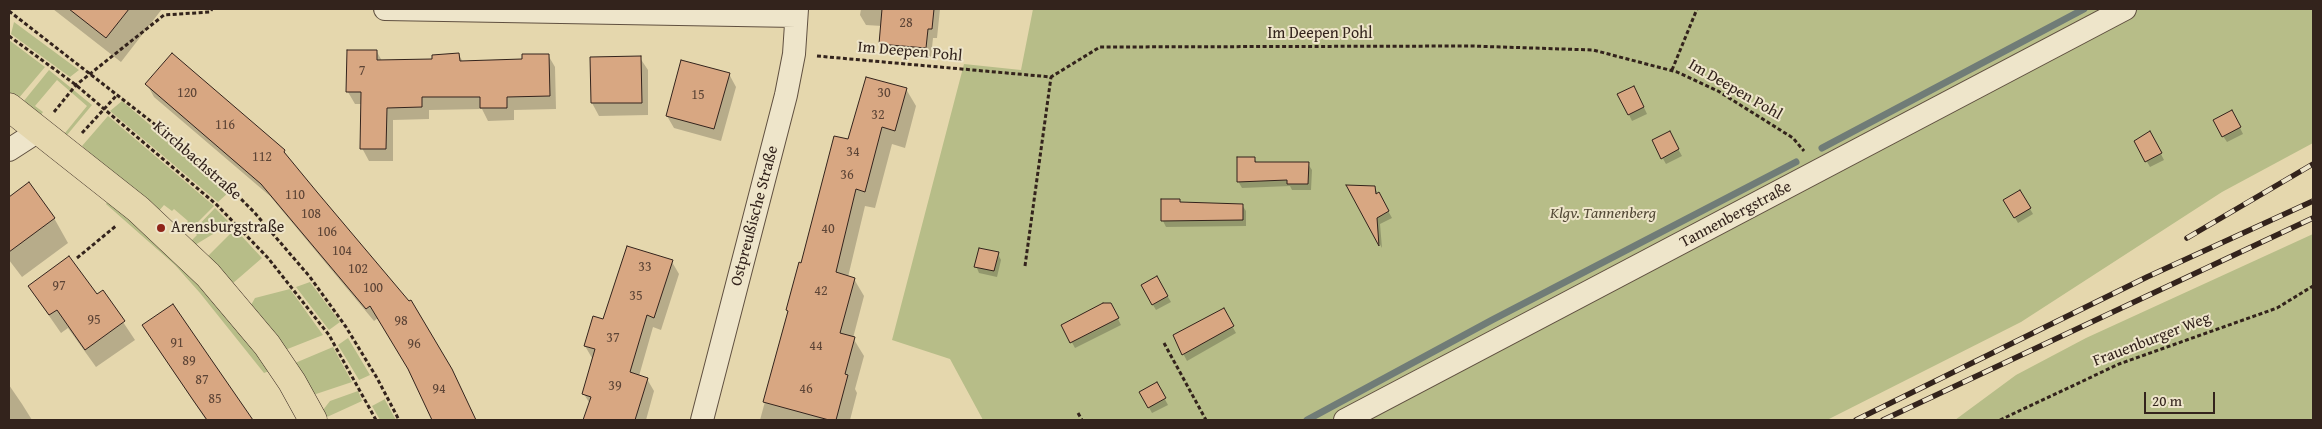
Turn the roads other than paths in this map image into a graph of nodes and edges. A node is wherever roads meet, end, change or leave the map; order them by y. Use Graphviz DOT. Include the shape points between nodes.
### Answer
graph roads {
  1 [pos="385,9"];
  2 [pos="2125,9"];
  3 [pos="797,12"];
  4 [pos="9,107"];
  5 [pos="40,130"];
  6 [pos="9,150"];
  7 [pos="313,420"];
  8 [pos="702,420"];
  9 [pos="1345,420"];
  1 -- 3 [label="street"];
  2 -- 9 [label="street, Tannenbergstraße"];
  3 -- 8 [label="street, Ostpreußische Straße" via="794,54 786,95"];
  4 -- 5 [label="main road"];
  5 -- 6 [label="street"];
  5 -- 7 [label="main road" via="161,228 208,275 267,345"];
}
